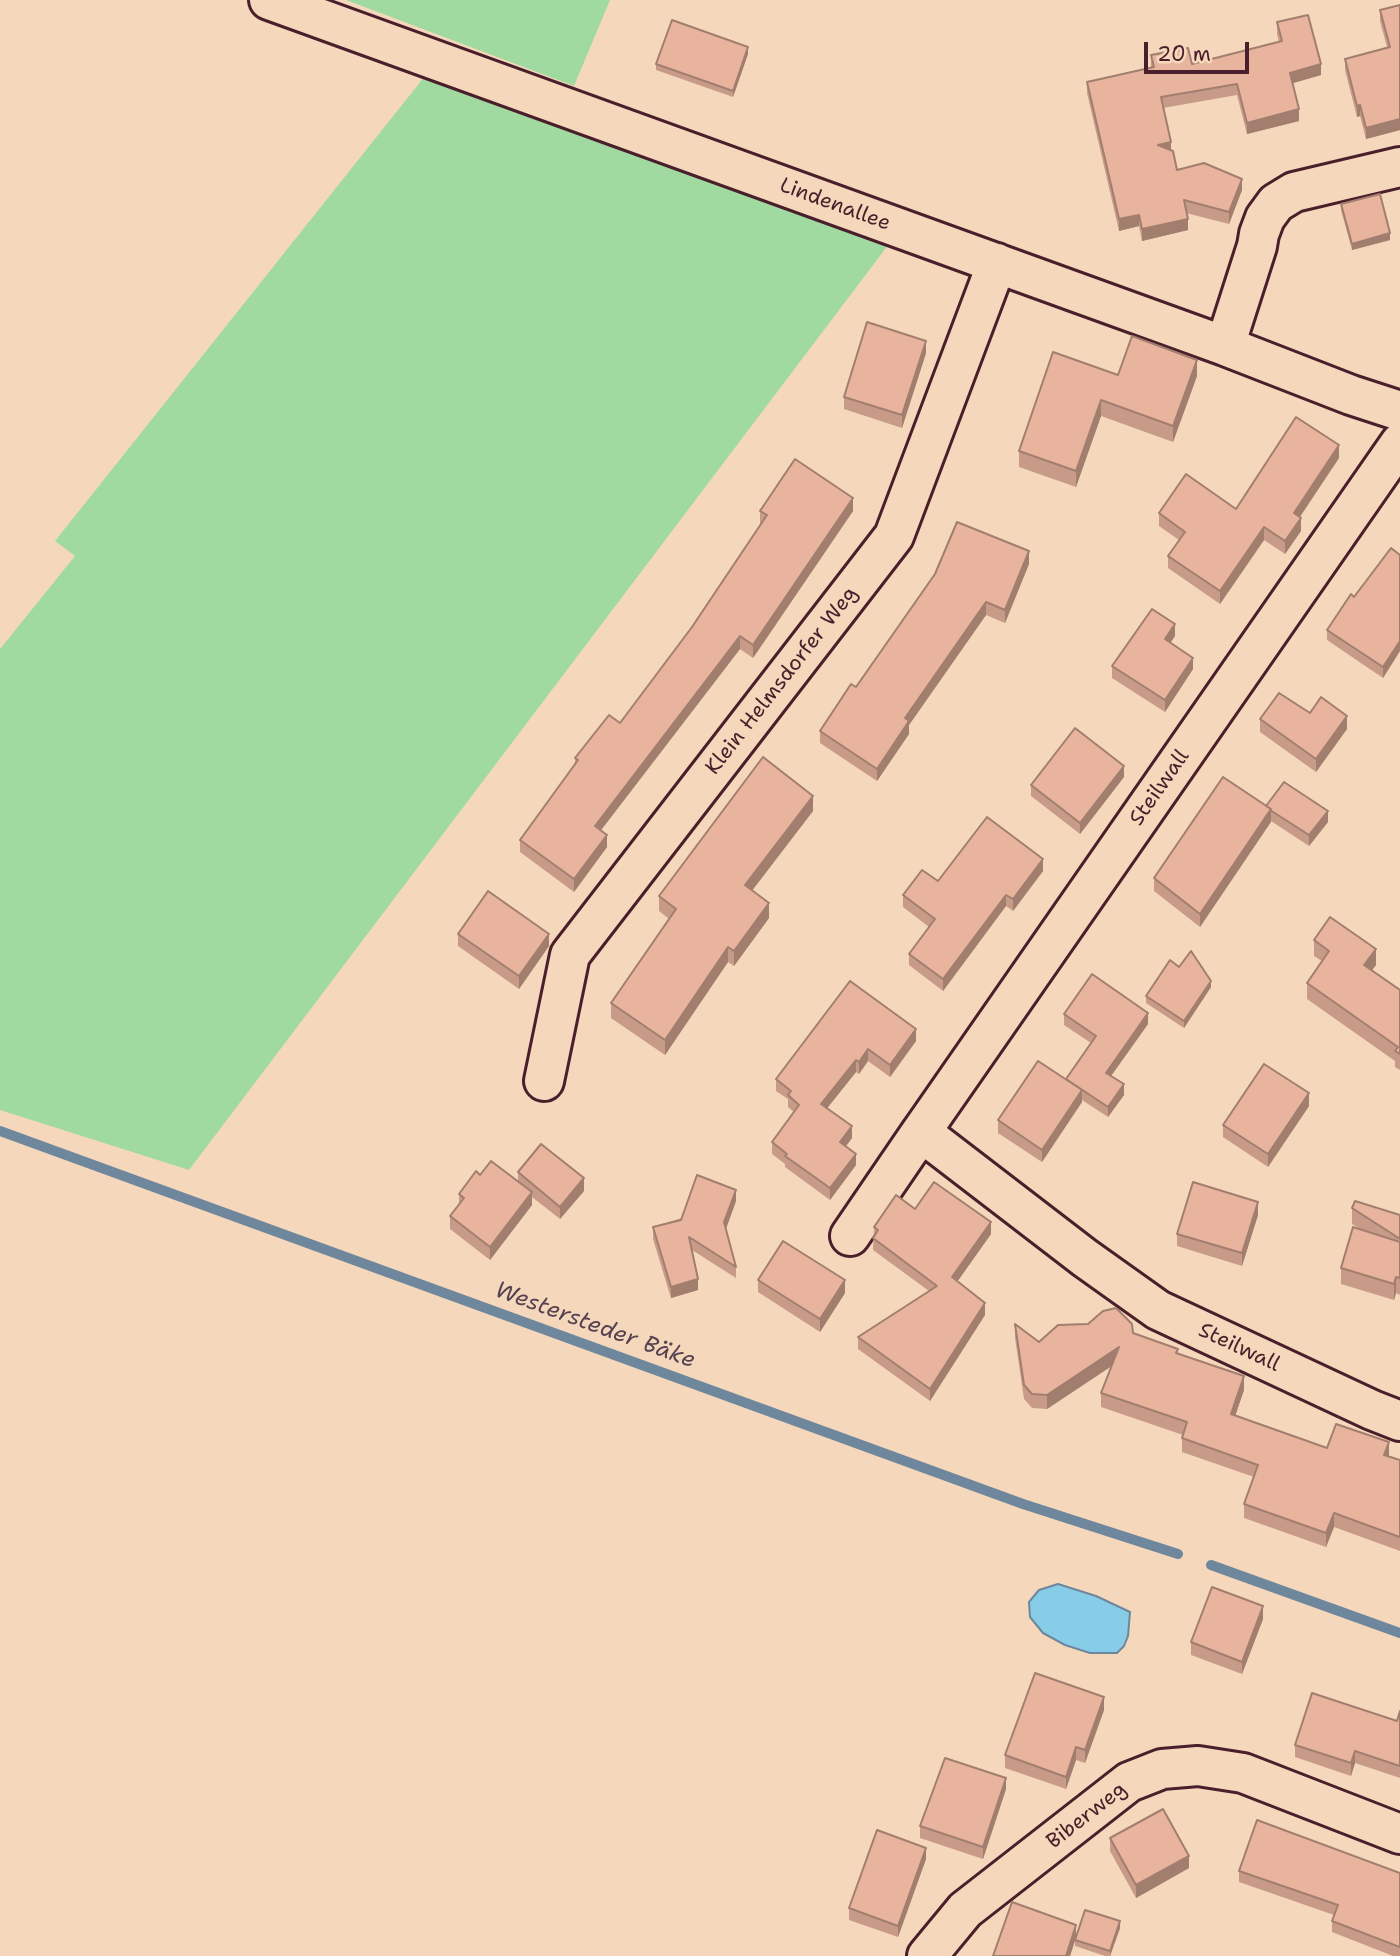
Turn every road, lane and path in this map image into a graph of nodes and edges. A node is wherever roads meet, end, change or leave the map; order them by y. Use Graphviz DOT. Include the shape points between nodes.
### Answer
graph roads {
  1 [pos="269,0"];
  2 [pos="1400,167"];
  3 [pos="997,263"];
  4 [pos="1225,346"];
  5 [pos="1400,411"];
  6 [pos="1400,443"];
  7 [pos="544,1081"];
  8 [pos="921,1132"];
  9 [pos="850,1236"];
  10 [pos="1400,1421"];
  11 [pos="1400,1835"];
  12 [pos="927,1956"];
  1 -- 3 [label="street, Lindenallee"];
  2 -- 4 [label="street" via="1294,192 1276,203 1259,234"];
  3 -- 4 [label="street, Lindenallee"];
  3 -- 7 [label="street, Klein Helmsdorfer Weg" via="894,536 570,955"];
  4 -- 5 [label="street, Lindenallee"];
  6 -- 8 [label="street, Steilwall"];
  8 -- 9 [label="street, Steilwall"];
  8 -- 10 [label="street, Steilwall" via="1158,1310"];
  11 -- 12 [label="street, Biberweg" via="1243,1773 1198,1766 1162,1769 1129,1782 965,1910"];
}
